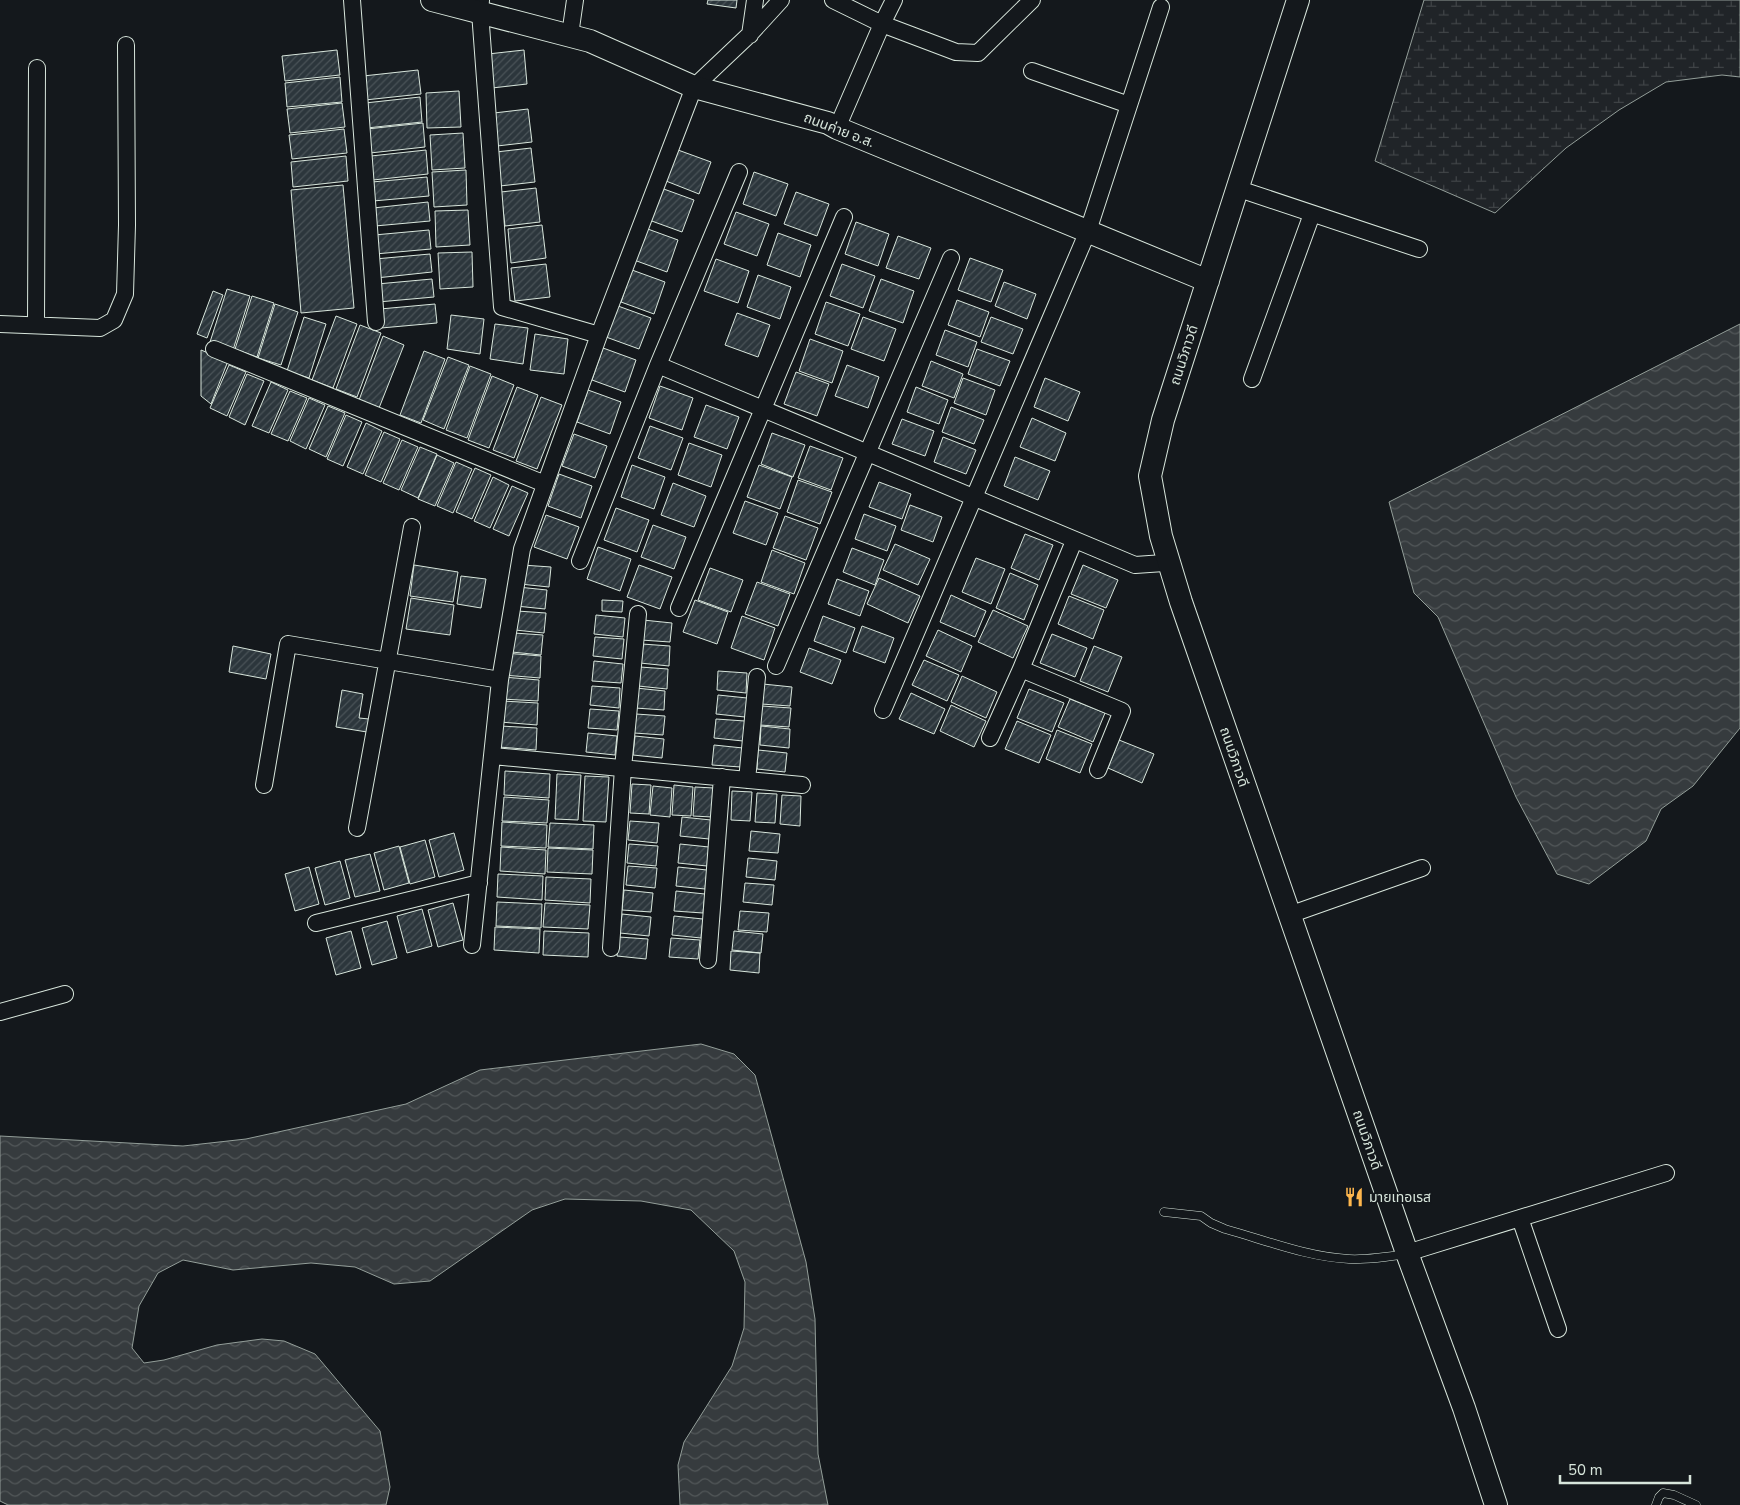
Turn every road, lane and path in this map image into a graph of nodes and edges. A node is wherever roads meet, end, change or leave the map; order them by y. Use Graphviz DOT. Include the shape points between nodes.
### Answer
graph roads {
  1 [pos="352,0"];
  2 [pos="432,0"];
  3 [pos="575,0"];
  4 [pos="755,0"];
  5 [pos="780,0"];
  6 [pos="833,0"];
  7 [pos="894,0"];
  8 [pos="1032,0"];
  9 [pos="1292,2"];
  10 [pos="480,6"];
  11 [pos="1161,6"];
  12 [pos="882,24"];
  13 [pos="570,35"];
  14 [pos="750,35"];
  15 [pos="126,45"];
  16 [pos="37,68"];
  17 [pos="1032,71"];
  18 [pos="694,87"];
  19 [pos="1129,105"];
  20 [pos="837,128"];
  21 [pos="739,172"];
  22 [pos="1236,188"];
  23 [pos="1312,214"];
  24 [pos="844,217"];
  25 [pos="1088,231"];
  26 [pos="1419,249"];
  27 [pos="951,258"];
  28 [pos="1208,281"];
  29 [pos="376,322"];
  30 [pos="0,324"];
  31 [pos="36,325"];
  32 [pos="598,335"];
  33 [pos="214,349"];
  34 [pos="658,365"];
  35 [pos="1252,379"];
  36 [pos="763,409"];
  37 [pos="868,453"];
  38 [pos="545,484"];
  39 [pos="975,498"];
  40 [pos="412,527"];
  41 [pos="1074,541"];
  42 [pos="580,561"];
  43 [pos="1169,561"];
  44 [pos="679,608"];
  45 [pos="638,614"];
  46 [pos="386,661"];
  47 [pos="776,666"];
  48 [pos="1021,669"];
  49 [pos="757,677"];
  50 [pos="500,680"];
  51 [pos="884,710"];
  52 [pos="990,738"];
  53 [pos="493,756"];
  54 [pos="624,768"];
  55 [pos="1098,770"];
  56 [pos="722,777"];
  57 [pos="747,780"];
  58 [pos="802,785"];
  59 [pos="264,786"];
  60 [pos="357,828"];
  61 [pos="1422,868"];
  62 [pos="479,883"];
  63 [pos="1289,915"];
  64 [pos="316,923"];
  65 [pos="472,945"];
  66 [pos="611,948"];
  67 [pos="708,960"];
  68 [pos="65,994"];
  69 [pos="0,1012"];
  70 [pos="1666,1173"];
  71 [pos="1164,1212"];
  72 [pos="1520,1218"];
  73 [pos="1407,1254"];
  74 [pos="1558,1330"];
  75 [pos="1496,1505"];
  76 [pos="1656,1505"];
  77 [pos="1696,1505"];
  1 -- 29 [label="street"];
  2 -- 10 [label="street, ถนนค่าย อ.ส."];
  3 -- 13 [label="street"];
  4 -- 14 [label="street"];
  5 -- 14 [label="street"];
  6 -- 12 [label="street"];
  7 -- 12 [label="street"];
  8 -- 12 [label="street" via="978,53 956,52"];
  9 -- 22 [label="street, ถนนวิภาวดี"];
  10 -- 13 [label="street, ถนนค่าย อ.ส."];
  10 -- 32 [label="street" via="502,307"];
  11 -- 19 [label="street"];
  12 -- 20 [label="street"];
  13 -- 18 [label="street, ถนนค่าย อ.ส." via="590,40"];
  14 -- 18 [label="street"];
  15 -- 31 [label="street" via="125,294 114,320 100,328"];
  16 -- 31 [label="street"];
  17 -- 19 [label="street"];
  18 -- 20 [label="street, ถนนค่าย อ.ส."];
  18 -- 32 [label="street"];
  19 -- 25 [label="street"];
  20 -- 25 [label="street, ถนนค่าย อ.ส."];
  21 -- 34 [label="street"];
  22 -- 23 [label="street"];
  22 -- 28 [label="street, ถนนวิภาวดี"];
  23 -- 26 [label="street"];
  23 -- 35 [label="street"];
  24 -- 36 [label="street"];
  25 -- 28 [label="street, ถนนค่าย อ.ส."];
  25 -- 39 [label="street"];
  27 -- 37 [label="street"];
  28 -- 43 [label="street, ถนนวิภาวดี" via="1163,420 1150,476"];
  30 -- 31 [label="street"];
  32 -- 38 [label="street"];
  33 -- 38 [label="street"];
  34 -- 36 [label="street"];
  34 -- 42 [label="street"];
  36 -- 37 [label="street"];
  36 -- 44 [label="street"];
  37 -- 39 [label="street"];
  37 -- 47 [label="street"];
  38 -- 50 [label="street" via="522,549"];
  39 -- 41 [label="street"];
  39 -- 51 [label="street"];
  40 -- 46 [label="street"];
  41 -- 43 [label="street" via="1135,565"];
  41 -- 48 [label="street"];
  43 -- 63 [label="street, ถนนวิภาวดี"];
  45 -- 54 [label="street"];
  46 -- 50 [label="street"];
  46 -- 59 [label="street" via="288,644"];
  46 -- 60 [label="street"];
  48 -- 52 [label="street"];
  48 -- 55 [label="street" via="1122,710"];
  49 -- 57 [label="street"];
  50 -- 53 [label="street"];
  53 -- 54 [label="street"];
  53 -- 62 [label="street"];
  54 -- 56 [label="street"];
  54 -- 66 [label="street"];
  56 -- 57 [label="street"];
  56 -- 67 [label="street"];
  57 -- 58 [label="street"];
  61 -- 63 [label="street"];
  62 -- 64 [label="street"];
  62 -- 65 [label="street"];
  63 -- 73 [label="street, ถนนวิภาวดี"];
  68 -- 69 [label="street"];
  70 -- 72 [label="street"];
  71 -- 73 [label="lane" via="1201,1216 1225,1229 1329,1257 1360,1260"];
  72 -- 73 [label="street"];
  72 -- 74 [label="street"];
  73 -- 75 [label="street, ถนนวิภาวดี"];
  76 -- 77 [label="lane" via="1663,1493 1669,1493"];
}
